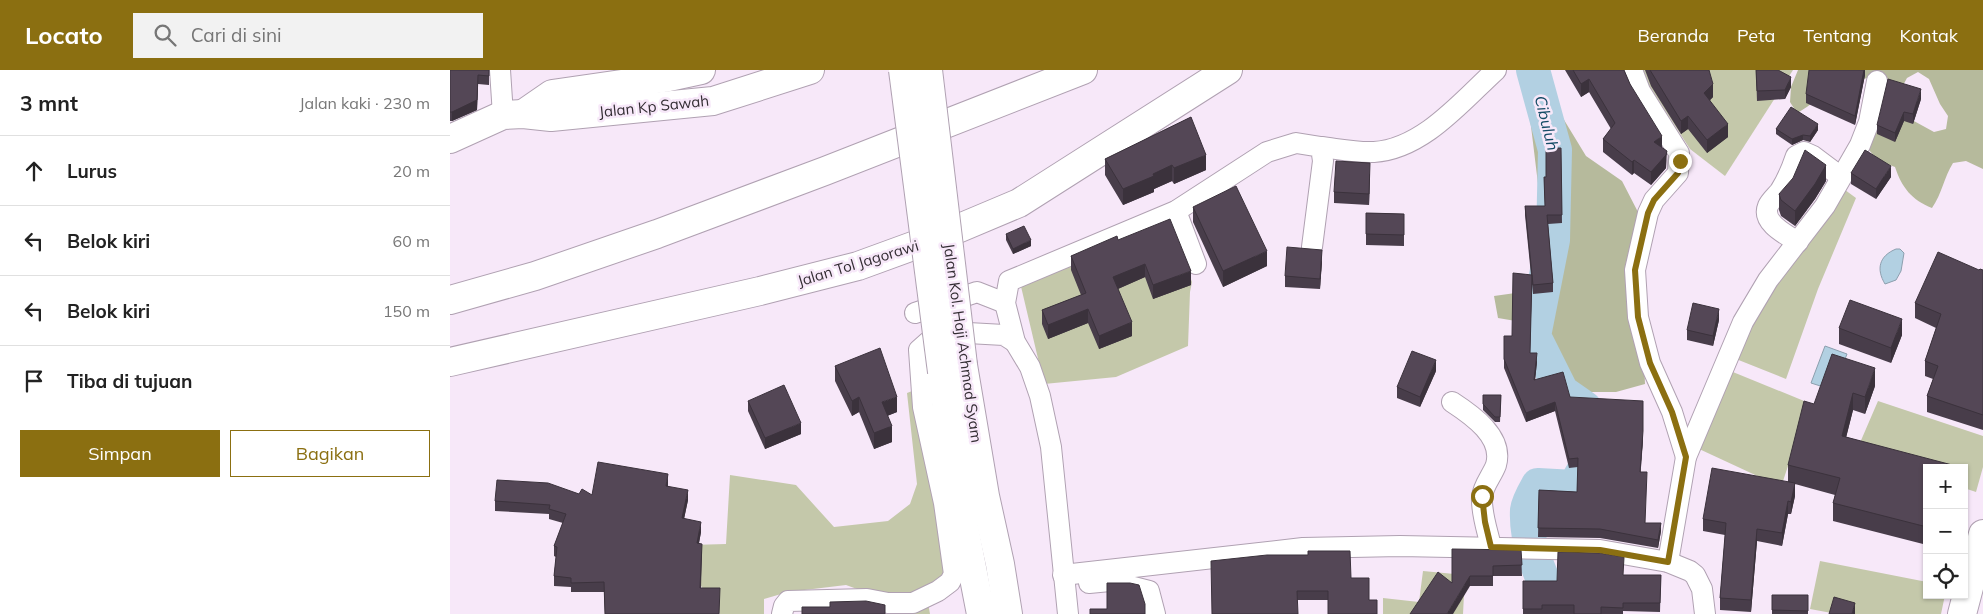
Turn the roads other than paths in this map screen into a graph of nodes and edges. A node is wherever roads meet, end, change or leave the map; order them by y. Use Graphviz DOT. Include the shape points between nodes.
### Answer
graph roads {
  1 [pos="500,70"];
  2 [pos="700,70"];
  3 [pos="810,70"];
  4 [pos="903,70"];
  5 [pos="928,70"];
  6 [pos="1083,70"];
  7 [pos="1228,70"];
  8 [pos="1496,70"];
  9 [pos="1632,70"];
  10 [pos="1877,81"];
  11 [pos="513,114"];
  12 [pos="450,139"];
  13 [pos="1320,147"];
  14 [pos="1841,177"];
  15 [pos="1176,210"];
  16 [pos="1798,242"];
  17 [pos="1312,247"];
  18 [pos="1196,264"];
  19 [pos="450,300"];
  20 [pos="1005,303"];
  21 [pos="915,313"];
  22 [pos="1015,342"];
  23 [pos="450,362"];
  24 [pos="952,368"];
  25 [pos="1452,402"];
  26 [pos="1686,457"];
  27 [pos="1983,534"];
  28 [pos="1493,547"];
  29 [pos="1668,562"];
  30 [pos="1978,577"];
  31 [pos="1064,580"];
  32 [pos="782,614"];
  33 [pos="981,614"];
  34 [pos="1008,614"];
  35 [pos="1068,614"];
  36 [pos="1155,614"];
  37 [pos="1705,614"];
  38 [pos="1962,614"];
  1 -- 11 [label="street"];
  2 -- 11 [label="main road, Jalan Kp Sawah" via="662,79 552,94"];
  3 -- 11 [label="main road, Jalan Kp Sawah" via="713,101 551,117"];
  4 -- 24 [label="main road, Jalan Kol. Haji Achmad Syam, bridge"];
  5 -- 24 [label="main road, Jalan Kol. Haji Achmad Syam, bridge"];
  6 -- 19 [label="main road" via="657,234 535,276"];
  7 -- 23 [label="main road, Jalan Tol Jagorawi" via="1019,203 943,236 858,266"];
  8 -- 13 [label="street" via="1425,134 1400,146 1374,152"];
  9 -- 26 [label="street" via="1640,91 1679,153 1678,173 1654,200 1648,213 1635,270 1638,317 1650,363 1672,412"];
  10 -- 14 [label="street" via="1869,122"];
  11 -- 12 [label="main road, Jalan Kp Sawah"];
  13 -- 15 [label="street" via="1296,143 1267,152"];
  13 -- 17 [label="street" via="1323,161"];
  14 -- 16 [label="street" via="1825,206"];
  14 -- 16 [label="street" via="1809,154 1804,152 1796,156 1790,174 1768,205 1767,212 1774,226"];
  15 -- 18 [label="street"];
  15 -- 20 [label="street" via="1009,281"];
  16 -- 26 [label="street" via="1768,280 1743,322"];
  20 -- 21 [label="street" via="977,292"];
  20 -- 22 [label="street"];
  22 -- 31 [label="street" via="1030,367 1040,396 1051,447"];
  22 -- 32 [label="street" via="1004,335 968,333 928,342 919,350 923,406 944,503 954,574 950,582 913,603 867,599 788,601"];
  24 -- 33 [label="main road, Jalan Kol. Haji Achmad Syam" via="960,501"];
  24 -- 34 [label="main road, Jalan Kol. Haji Achmad Syam" via="985,496"];
  25 -- 28 [label="street" via="1484,426 1496,450 1496,463 1482,496 1485,522"];
  26 -- 29 [label="street"];
  27 -- 30 [label="main road"];
  28 -- 29 [label="street" via="1600,550"];
  28 -- 31 [label="street" via="1303,548"];
  29 -- 37 [label="street" via="1695,575 1702,589"];
  30 -- 38 [label="main road"];
  31 -- 35 [label="street"];
  31 -- 36 [label="street" via="1110,581 1150,591"];
}
